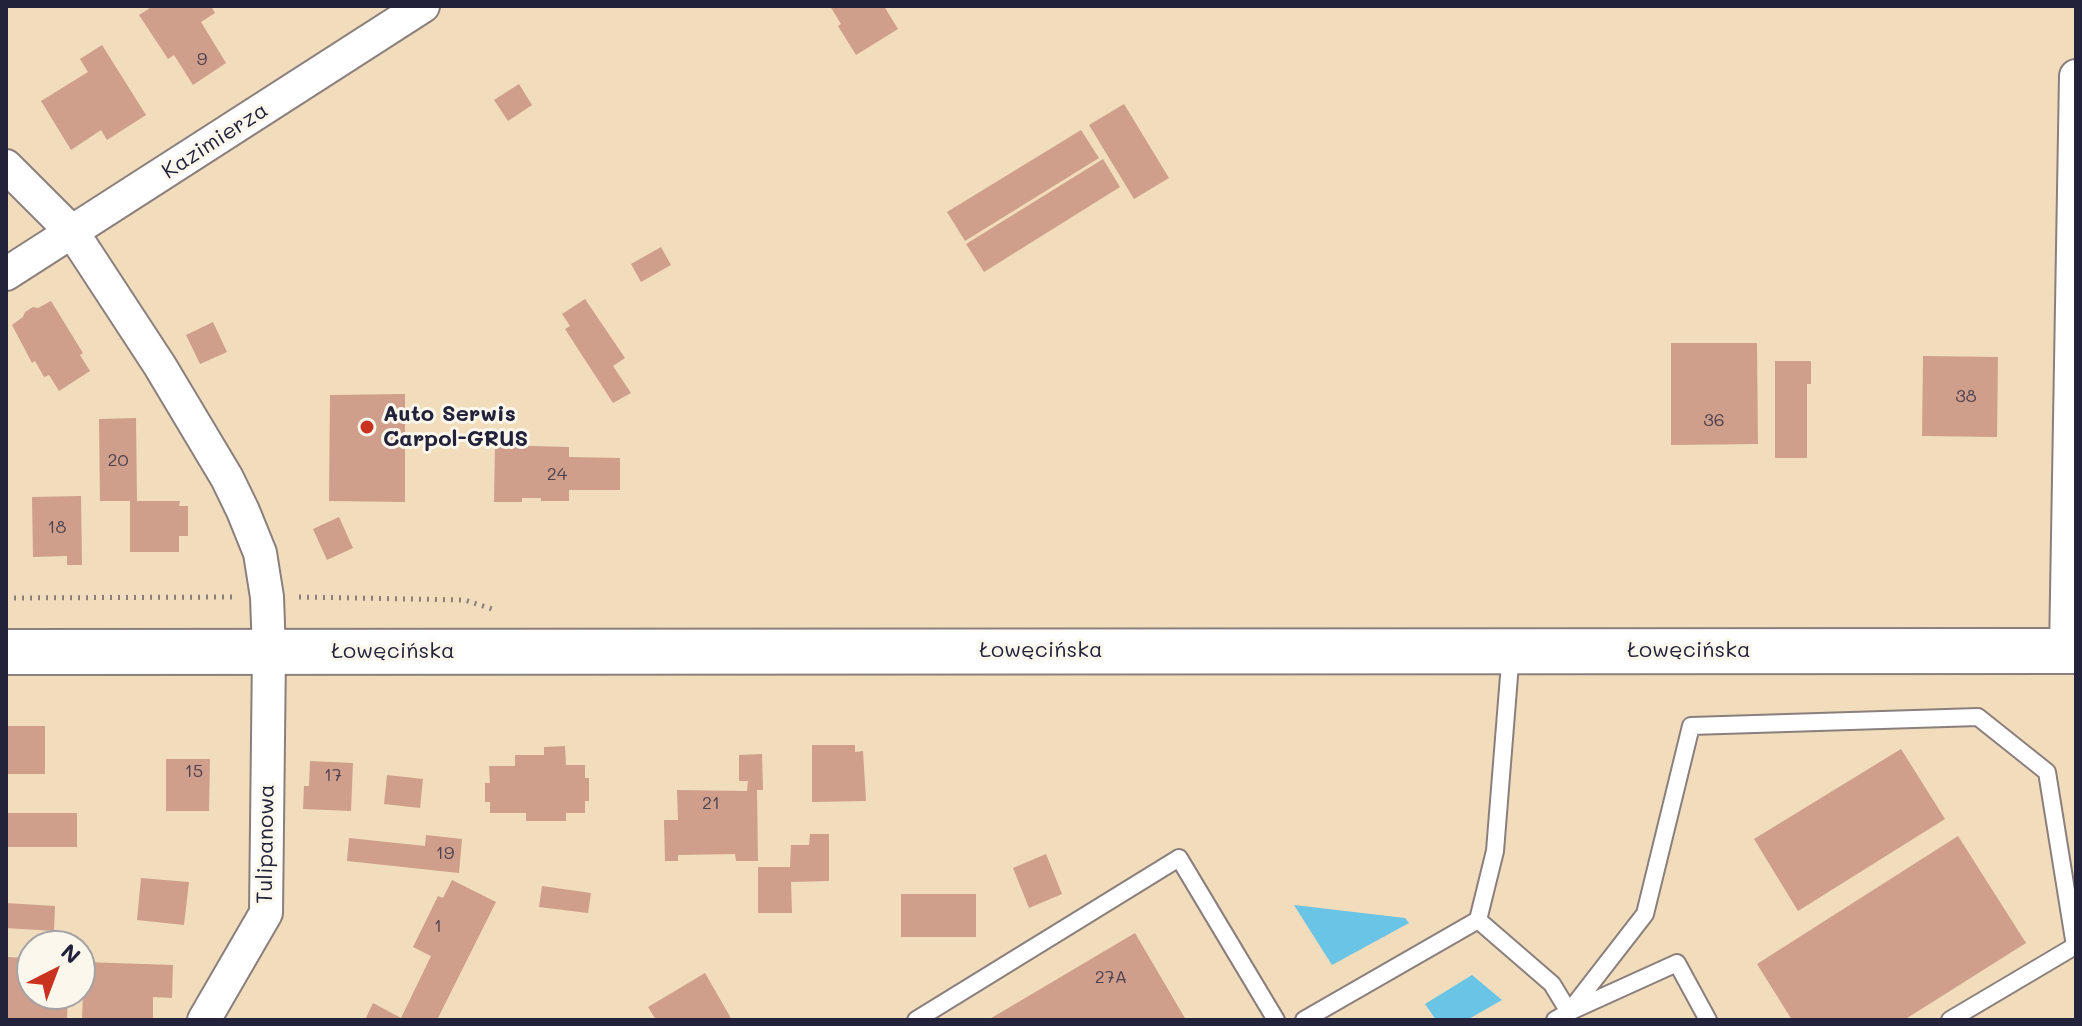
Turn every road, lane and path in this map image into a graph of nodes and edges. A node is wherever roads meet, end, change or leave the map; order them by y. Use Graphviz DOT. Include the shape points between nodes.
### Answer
graph roads {
  1 [pos="423,6"];
  2 [pos="2076,76"];
  3 [pos="6,166"];
  4 [pos="73,233"];
  5 [pos="6,274"];
  6 [pos="1511,650"];
  7 [pos="2071,651"];
  8 [pos="6,652"];
  9 [pos="269,652"];
  10 [pos="1478,920"];
  11 [pos="1562,1016"];
  12 [pos="204,1020"];
  13 [pos="916,1020"];
  14 [pos="1276,1020"];
  15 [pos="1304,1020"];
  16 [pos="1708,1020"];
  17 [pos="1950,1020"];
  1 -- 4 [label="street, Kazimierza"];
  2 -- 7 [label="street"];
  3 -- 4 [label="street, Tulipanowa"];
  4 -- 5 [label="street, Kazimierza"];
  4 -- 9 [label="street, Tulipanowa" via="160,366 243,511 260,553"];
  6 -- 7 [label="street, Łowęcińska"];
  6 -- 9 [label="street, Łowęcińska"];
  6 -- 10 [label="lane" via="1495,851"];
  8 -- 9 [label="street, Łowęcińska"];
  9 -- 12 [label="street, Tulipanowa" via="266,913"];
  10 -- 11 [label="lane" via="1552,984"];
  10 -- 15 [label="lane"];
  11 -- 16 [label="lane" via="1677,963"];
  11 -- 17 [label="lane" via="1645,914 1691,726 1978,717 2047,772 2075,946"];
  13 -- 14 [label="lane" via="1179,858"];
}
